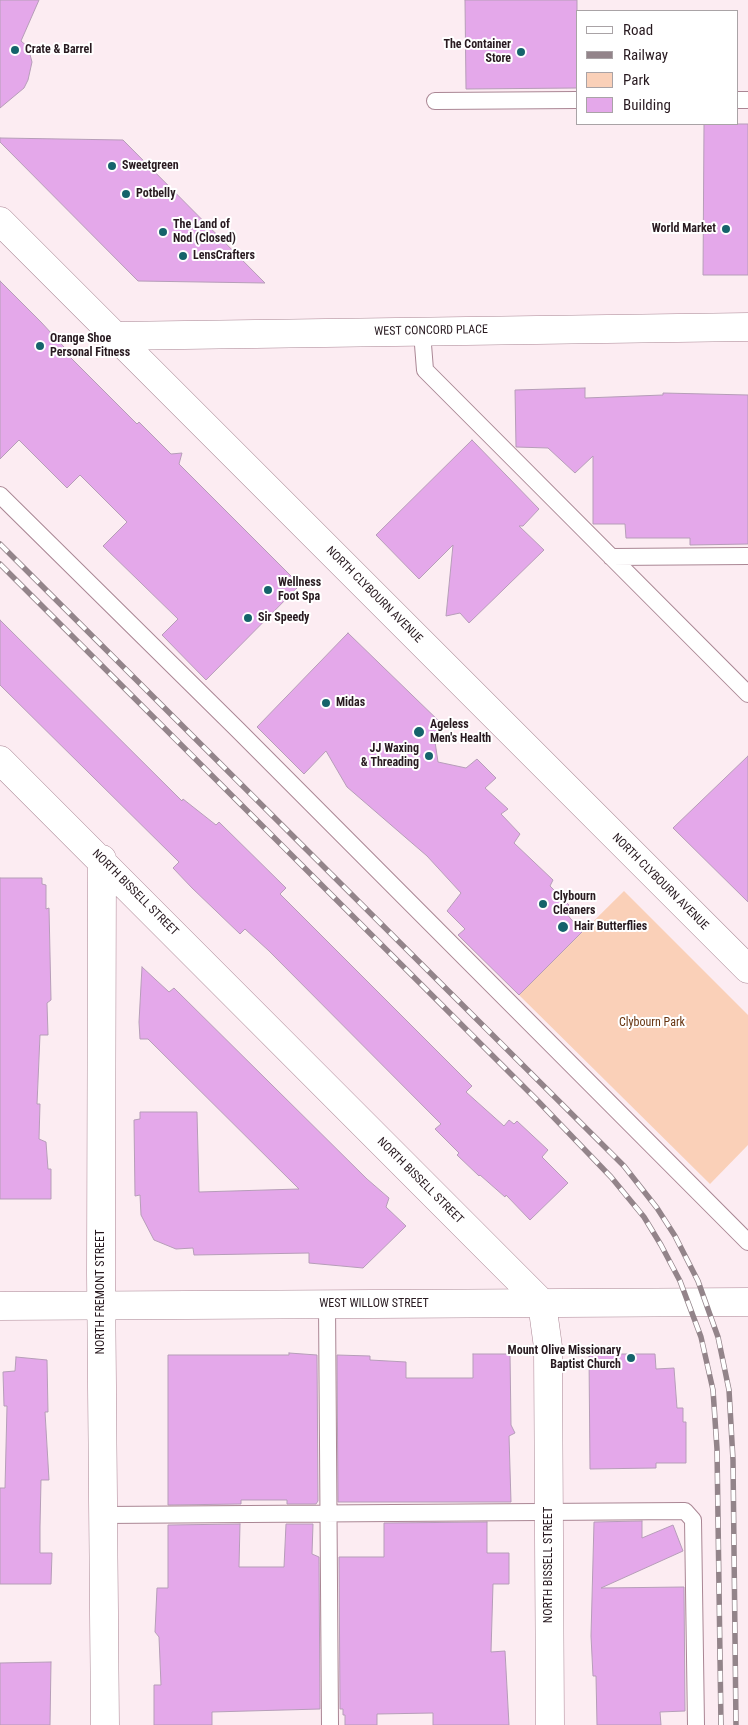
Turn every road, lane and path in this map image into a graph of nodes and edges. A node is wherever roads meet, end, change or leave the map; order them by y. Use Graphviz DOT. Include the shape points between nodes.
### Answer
graph roads {
  1 [pos="576,100"];
  2 [pos="435,101"];
  3 [pos="0,221"];
  4 [pos="748,327"];
  5 [pos="422,332"];
  6 [pos="114,336"];
  7 [pos="0,495"];
  8 [pos="748,556"];
  9 [pos="612,557"];
  10 [pos="748,694"];
  11 [pos="0,760"];
  12 [pos="102,860"];
  13 [pos="748,970"];
  14 [pos="748,1242"];
  15 [pos="748,1302"];
  16 [pos="542,1303"];
  17 [pos="327,1304"];
  18 [pos="0,1306"];
  19 [pos="101,1306"];
  20 [pos="549,1511"];
  21 [pos="103,1515"];
  22 [pos="327,1515"];
  23 [pos="105,1725"];
  24 [pos="330,1725"];
  25 [pos="550,1725"];
  26 [pos="696,1725"];
  1 -- 2 [label="lane"];
  3 -- 6 [label="street, NORTH CLYBOURN AVENUE"];
  4 -- 5 [label="street, WEST CONCORD PLACE"];
  5 -- 6 [label="street, WEST CONCORD PLACE"];
  5 -- 9 [label="lane" via="424,370"];
  6 -- 13 [label="street, NORTH CLYBOURN AVENUE"];
  7 -- 14 [label="lane"];
  8 -- 9 [label="lane"];
  9 -- 10 [label="lane"];
  11 -- 12 [label="street, NORTH BISSELL STREET"];
  12 -- 16 [label="street, NORTH BISSELL STREET"];
  12 -- 19 [label="street, NORTH FREMONT STREET"];
  15 -- 16 [label="street, WEST WILLOW STREET"];
  16 -- 17 [label="street, WEST WILLOW STREET"];
  16 -- 20 [label="street, NORTH BISSELL STREET" via="548,1347"];
  17 -- 19 [label="street, WEST WILLOW STREET"];
  17 -- 22 [label="lane"];
  18 -- 19 [label="street, WEST WILLOW STREET"];
  19 -- 21 [label="street, NORTH FREMONT STREET"];
  20 -- 22 [label="lane"];
  20 -- 25 [label="street, NORTH BISSELL STREET"];
  20 -- 26 [label="lane" via="685,1511 693,1520"];
  21 -- 22 [label="lane"];
  21 -- 23 [label="street, NORTH FREMONT STREET"];
  22 -- 24 [label="lane"];
}
